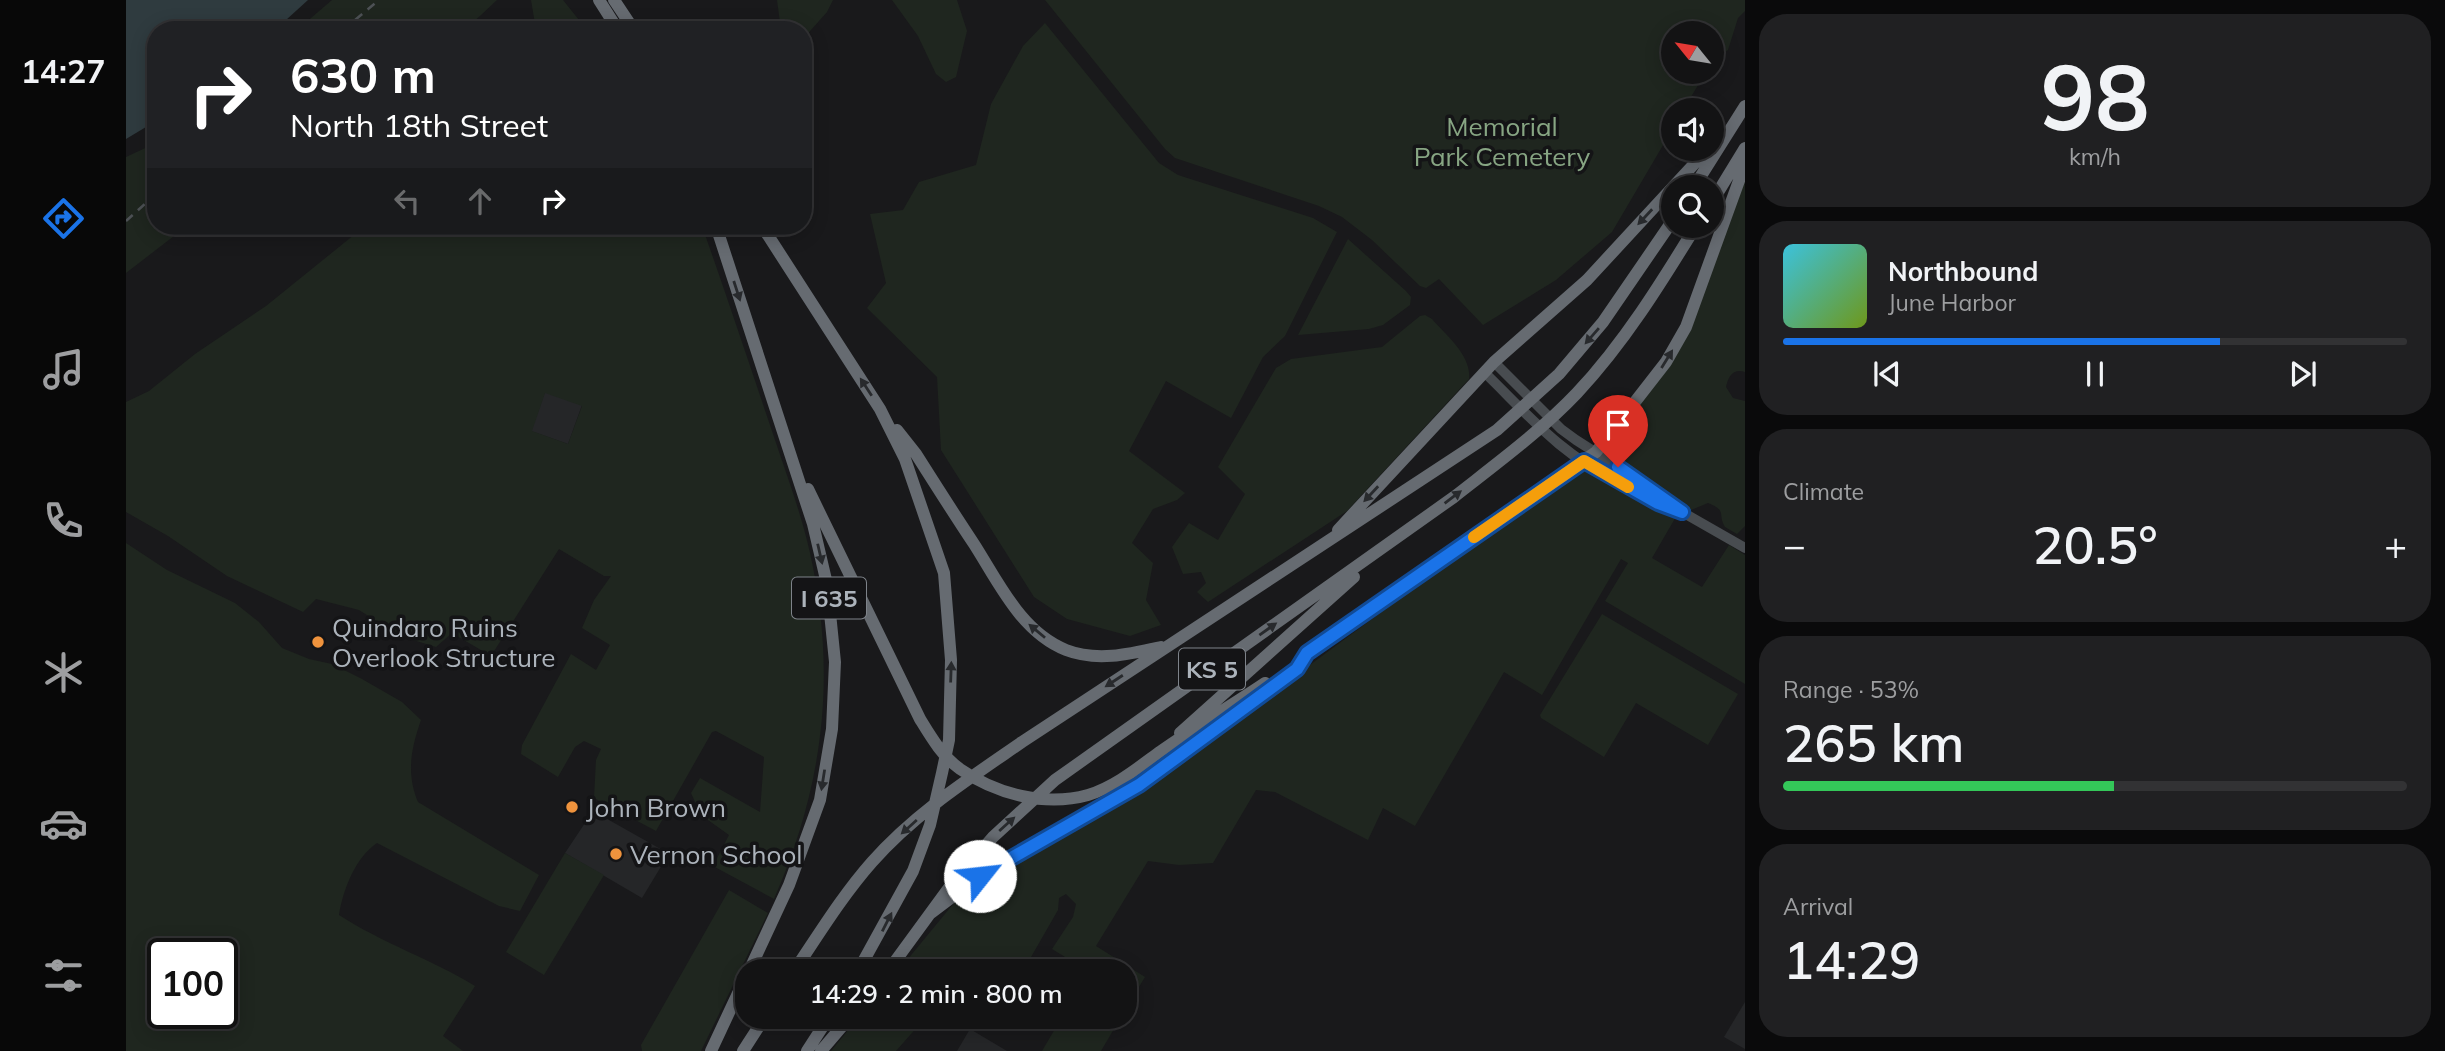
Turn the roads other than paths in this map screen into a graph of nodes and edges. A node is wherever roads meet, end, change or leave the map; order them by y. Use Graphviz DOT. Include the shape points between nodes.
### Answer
graph roads {
  1 [pos="599,0"];
  2 [pos="614,0"];
  3 [pos="612,21"];
  4 [pos="628,21"];
  5 [pos="1743,109"];
  6 [pos="1724,131"];
  7 [pos="1745,148"];
  8 [pos="1697,161"];
  9 [pos="1745,164"];
  10 [pos="1702,175"];
  11 [pos="1724,182"];
  12 [pos="719,235"];
  13 [pos="768,235"];
  14 [pos="1661,237"];
  15 [pos="1688,238"];
  16 [pos="1489,367"];
  17 [pos="880,409"];
  18 [pos="789,451"];
  19 [pos="1595,452"];
  20 [pos="1584,461"];
  21 [pos="1682,512"];
  22 [pos="1404,533"];
  23 [pos="1324,544"];
  24 [pos="1745,548"];
  25 [pos="1171,644"];
  26 [pos="1307,653"];
  27 [pos="1162,750"];
  28 [pos="931,913"];
  29 [pos="755,959"];
  30 [pos="802,959"];
  31 [pos="865,959"];
  32 [pos="897,959"];
  33 [pos="735,1000"];
  34 [pos="757,1029"];
  35 [pos="821,1029"];
  36 [pos="840,1029"];
  37 [pos="711,1051"];
  38 [pos="743,1051"];
  39 [pos="807,1051"];
  40 [pos="821,1051"];
  1 -- 3 [label="highway"];
  2 -- 4 [label="highway"];
  5 -- 6 [label="highway"];
  5 -- 10 [label="highway"];
  7 -- 11 [label="highway"];
  8 -- 16 [label="highway, one-way" via="1587,280"];
  19 -- 9 [label="highway, one-way" via="1659,372 1686,327"];
  12 -- 18 [label="highway, I 635, one-way"];
  17 -- 13 [label="highway, one-way"];
  14 -- 23 [label="highway, KS 5, one-way" via="1603,322 1559,374 1497,430"];
  22 -- 15 [label="highway, KS 5, one-way" via="1514,450 1577,393"];
  16 -- 19 [label="main road"];
  16 -- 20 [label="main road" via="1558,443"];
  16 -- 23 [label="highway, one-way"];
  25 -- 17 [label="highway, one-way" via="1122,657 1092,656 1067,651 1039,635 1017,611 916,454"];
  31 -- 17 [label="highway, one-way" via="913,871 930,825 949,740 951,660 944,573 905,458"];
  18 -- 27 [label="highway" via="920,719 936,745 959,768 996,789 1047,799 1089,795 1129,775"];
  18 -- 29 [label="highway, I 635, one-way" via="827,584 835,662 832,729 820,800 789,885"];
  19 -- 20 [label="highway"];
  19 -- 21 [label="main road"];
  20 -- 21 [label="main road"];
  20 -- 26 [label="highway"];
  21 -- 24 [label="main road"];
  22 -- 27 [label="highway"];
  28 -- 22 [label="highway, KS 5, one-way" via="993,837 1055,780"];
  23 -- 25 [label="highway, KS 5"];
  25 -- 30 [label="highway, KS 5, one-way" via="1021,741 913,822 866,870"];
  26 -- 27 [label="highway"];
  26 -- 28 [label="highway" via="1297,669 1139,785 980,876"];
  28 -- 32 [label="highway, KS 5"];
  33 -- 37 [label="highway, I 635"];
  34 -- 38 [label="highway"];
  35 -- 39 [label="highway"];
  36 -- 40 [label="highway"];
}
